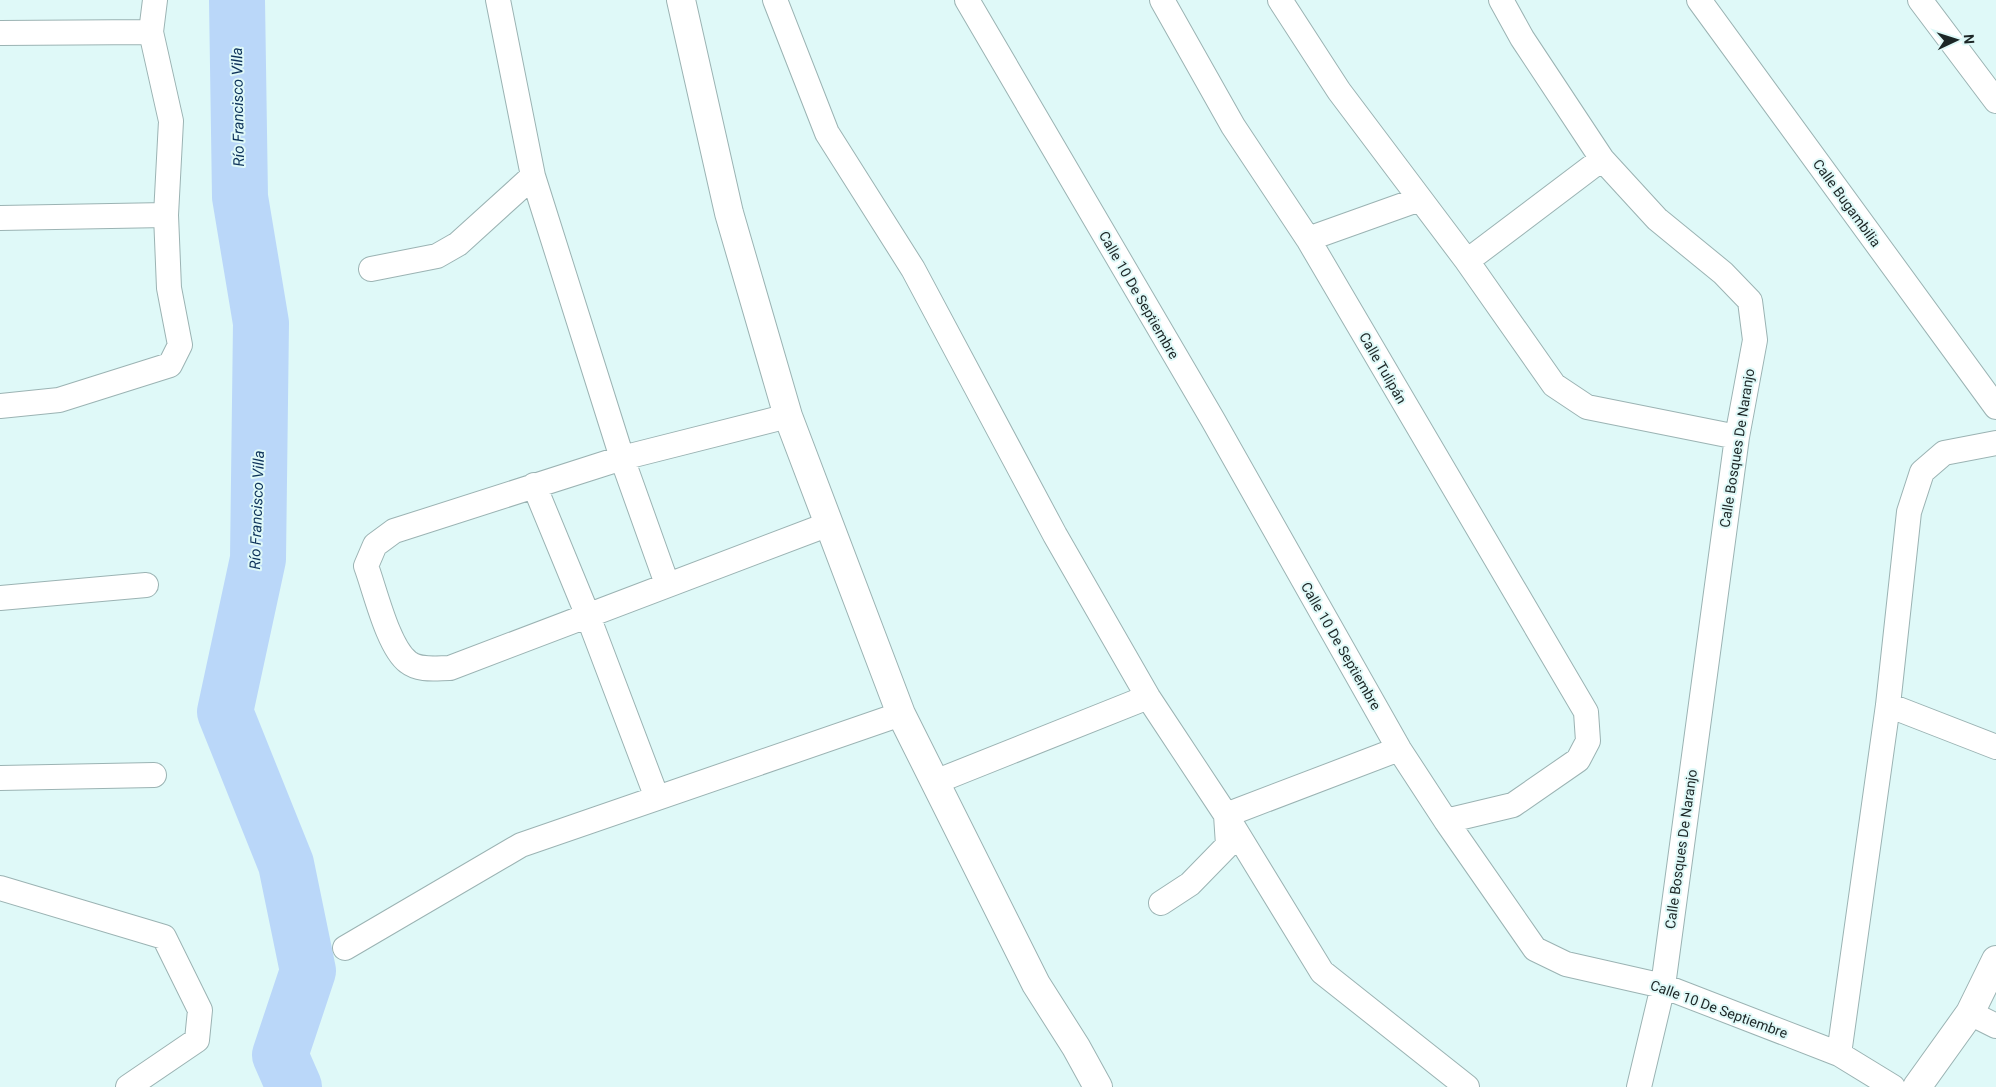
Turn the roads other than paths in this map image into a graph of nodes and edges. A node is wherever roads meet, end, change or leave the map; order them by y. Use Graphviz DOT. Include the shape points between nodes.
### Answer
graph roads {
  1 [pos="155,0"];
  2 [pos="498,0"];
  3 [pos="681,0"];
  4 [pos="775,0"];
  5 [pos="967,0"];
  6 [pos="1162,0"];
  7 [pos="1280,0"];
  8 [pos="1501,0"];
  9 [pos="1699,0"];
  10 [pos="1920,0"];
  11 [pos="152,32"];
  12 [pos="0,33"];
  13 [pos="1996,100"];
  14 [pos="1602,159"];
  15 [pos="533,176"];
  16 [pos="1420,199"];
  17 [pos="166,215"];
  18 [pos="0,218"];
  19 [pos="1308,239"];
  20 [pos="1467,261"];
  21 [pos="371,269"];
  22 [pos="0,406"];
  23 [pos="1996,407"];
  24 [pos="788,416"];
  25 [pos="1737,437"];
  26 [pos="1996,443"];
  27 [pos="622,458"];
  28 [pos="534,485"];
  29 [pos="829,524"];
  30 [pos="667,584"];
  31 [pos="146,585"];
  32 [pos="0,598"];
  33 [pos="588,616"];
  34 [pos="1148,697"];
  35 [pos="1888,705"];
  36 [pos="901,714"];
  37 [pos="1996,747"];
  38 [pos="1399,749"];
  39 [pos="154,775"];
  40 [pos="0,778"];
  41 [pos="935,782"];
  42 [pos="657,798"];
  43 [pos="1226,815"];
  44 [pos="1446,821"];
  45 [pos="0,888"];
  46 [pos="1161,903"];
  47 [pos="345,948"];
  48 [pos="1996,960"];
  49 [pos="1663,986"];
  50 [pos="1970,1013"];
  51 [pos="1996,1026"];
  52 [pos="1838,1054"];
  53 [pos="128,1087"];
  54 [pos="1098,1087"];
  55 [pos="1468,1087"];
  56 [pos="1639,1087"];
  57 [pos="1894,1087"];
  58 [pos="1917,1087"];
  1 -- 11 [label="street"];
  2 -- 15 [label="street"];
  3 -- 24 [label="main road" via="729,213"];
  4 -- 34 [label="street" via="827,133 913,270 1055,535"];
  5 -- 38 [label="street, Calle 10 De Septiembre" via="1213,420"];
  6 -- 19 [label="street, Calle Tulipán" via="1233,126"];
  7 -- 16 [label="street" via="1339,91"];
  8 -- 14 [label="street, Calle Bosques De Naranjo" via="1522,38"];
  9 -- 23 [label="street, Calle Bugambilia"];
  10 -- 13 [label="street"];
  11 -- 12 [label="street"];
  11 -- 17 [label="street" via="171,121"];
  14 -- 20 [label="street"];
  14 -- 25 [label="street, Calle Bosques De Naranjo" via="1657,219 1723,273 1750,301 1755,340"];
  15 -- 21 [label="street" via="458,244 437,256"];
  15 -- 27 [label="street"];
  16 -- 19 [label="street"];
  16 -- 20 [label="street"];
  17 -- 18 [label="street"];
  17 -- 22 [label="street" via="169,288 180,345 170,365 59,400"];
  19 -- 44 [label="street, Calle Tulipán" via="1586,712 1588,742 1578,760 1513,805"];
  20 -- 25 [label="street" via="1554,385 1587,407"];
  24 -- 27 [label="street"];
  24 -- 29 [label="main road"];
  25 -- 49 [label="street, Calle Bosques De Naranjo"];
  26 -- 35 [label="street" via="1944,453 1922,472 1909,512"];
  27 -- 28 [label="street"];
  27 -- 30 [label="street"];
  28 -- 33 [label="street"];
  28 -- 33 [label="street" via="394,531 375,545 366,566 394,644 408,663 423,668 450,668"];
  29 -- 30 [label="street"];
  29 -- 36 [label="main road"];
  30 -- 33 [label="street"];
  31 -- 32 [label="street"];
  33 -- 42 [label="street"];
  34 -- 41 [label="street"];
  34 -- 43 [label="street"];
  35 -- 37 [label="street"];
  35 -- 52 [label="street"];
  36 -- 41 [label="main road"];
  36 -- 42 [label="street"];
  38 -- 43 [label="street"];
  38 -- 44 [label="street, Calle 10 De Septiembre"];
  39 -- 40 [label="street"];
  41 -- 54 [label="main road" via="1036,984"];
  42 -- 47 [label="street" via="521,845"];
  43 -- 46 [label="street" via="1228,845 1190,884"];
  43 -- 55 [label="street" via="1322,972"];
  44 -- 49 [label="street, Calle 10 De Septiembre" via="1535,949 1566,964"];
  45 -- 53 [label="street" via="164,937 200,1010 197,1040"];
  48 -- 50 [label="main road"];
  49 -- 52 [label="street, Calle 10 De Septiembre"];
  49 -- 56 [label="street, Calle Bosques De Naranjo"];
  50 -- 51 [label="street"];
  50 -- 58 [label="main road"];
  52 -- 57 [label="street, Calle 10 De Septiembre"];
}
